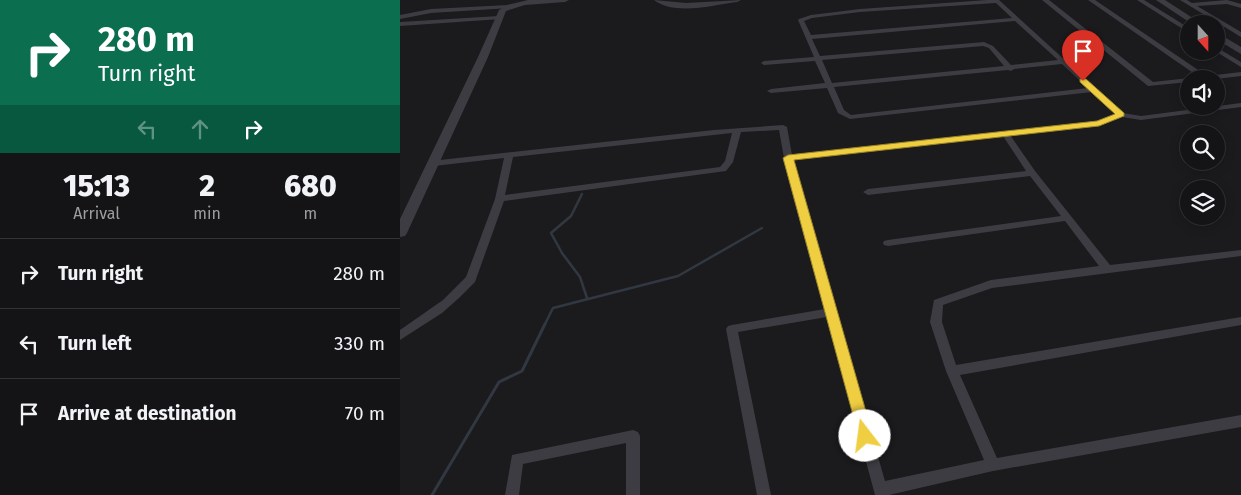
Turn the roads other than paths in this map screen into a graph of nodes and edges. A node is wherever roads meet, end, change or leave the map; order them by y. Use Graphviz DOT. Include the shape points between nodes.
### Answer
graph roads {
  1 [pos="565,0"];
  2 [pos="658,0"];
  3 [pos="737,0"];
  4 [pos="997,0"];
  5 [pos="1045,0"];
  6 [pos="1091,0"];
  7 [pos="1140,0"];
  8 [pos="1160,0"];
  9 [pos="1183,0"];
  10 [pos="1192,5"];
  11 [pos="1241,6"];
  12 [pos="508,7"];
  13 [pos="1184,15"];
  14 [pos="400,17"];
  15 [pos="499,18"];
  16 [pos="1016,19"];
  17 [pos="400,24"];
  18 [pos="1180,25"];
  19 [pos="1241,35"];
  20 [pos="810,36"];
  21 [pos="1225,41"];
  22 [pos="1241,51"];
  23 [pos="1225,55"];
  24 [pos="819,59"];
  25 [pos="1063,62"];
  26 [pos="764,63"];
  27 [pos="1241,65"];
  28 [pos="1012,69"];
  29 [pos="1190,70"];
  30 [pos="1241,74"];
  31 [pos="1225,76"];
  32 [pos="1180,81"];
  33 [pos="831,86"];
  34 [pos="1093,90"];
  35 [pos="771,91"];
  36 [pos="1241,105"];
  37 [pos="1121,115"];
  38 [pos="737,132"];
  39 [pos="1006,135"];
  40 [pos="509,156"];
  41 [pos="788,158"];
  42 [pos="434,163"];
  43 [pos="1032,173"];
  44 [pos="868,192"];
  45 [pos="500,199"];
  46 [pos="411,212"];
  47 [pos="400,213"];
  48 [pos="1067,218"];
  49 [pos="400,233"];
  50 [pos="888,243"];
  51 [pos="1241,253"];
  52 [pos="1107,269"];
  53 [pos="831,312"];
  54 [pos="1241,322"];
  55 [pos="400,336"];
  56 [pos="952,371"];
  57 [pos="1241,421"];
  58 [pos="993,465"];
  59 [pos="881,492"];
  60 [pos="512,495"];
  61 [pos="633,495"];
  62 [pos="764,495"];
  1 -- 12 [label="street"];
  2 -- 3 [label="street" via="684,4"];
  4 -- 16 [label="street"];
  4 -- 20 [label="street" via="808,16 801,20"];
  5 -- 32 [label="street" via="1151,84"];
  6 -- 29 [label="street"];
  7 -- 18 [label="street"];
  8 -- 13 [label="street"];
  9 -- 10 [label="street"];
  10 -- 11 [label="street" via="1227,2"];
  10 -- 19 [label="street"];
  12 -- 14 [label="street" via="432,11"];
  12 -- 15 [label="street" via="502,10"];
  15 -- 17 [label="street"];
  15 -- 42 [label="street"];
  16 -- 20 [label="street"];
  16 -- 25 [label="street"];
  20 -- 24 [label="street"];
  21 -- 22 [label="street"];
  23 -- 27 [label="street"];
  24 -- 26 [label="street"];
  24 -- 28 [label="street" via="984,44"];
  24 -- 33 [label="street"];
  25 -- 28 [label="street"];
  25 -- 34 [label="street"];
  28 -- 33 [label="street"];
  30 -- 31 [label="street"];
  33 -- 34 [label="street" via="841,110 853,117"];
  33 -- 35 [label="street"];
  34 -- 37 [label="street"];
  36 -- 37 [label="street" via="1141,118"];
  37 -- 39 [label="street" via="1099,123"];
  38 -- 40 [label="street"];
  38 -- 41 [label="street" via="782,127"];
  38 -- 45 [label="street" via="729,162 723,169"];
  39 -- 41 [label="street"];
  39 -- 43 [label="street"];
  40 -- 42 [label="street"];
  40 -- 45 [label="street"];
  41 -- 53 [label="street"];
  42 -- 46 [label="street"];
  43 -- 44 [label="street"];
  43 -- 48 [label="street"];
  45 -- 55 [label="street" via="472,279 463,290"];
  46 -- 47 [label="street"];
  46 -- 49 [label="street"];
  48 -- 50 [label="street"];
  48 -- 52 [label="street"];
  51 -- 52 [label="street"];
  52 -- 56 [label="street" via="991,284 938,302 936,322"];
  53 -- 59 [label="street"];
  53 -- 62 [label="street" via="732,329"];
  54 -- 56 [label="street"];
  56 -- 58 [label="street"];
  57 -- 58 [label="street"];
  58 -- 59 [label="street"];
  60 -- 61 [label="street" via="517,459 633,436"];
}
